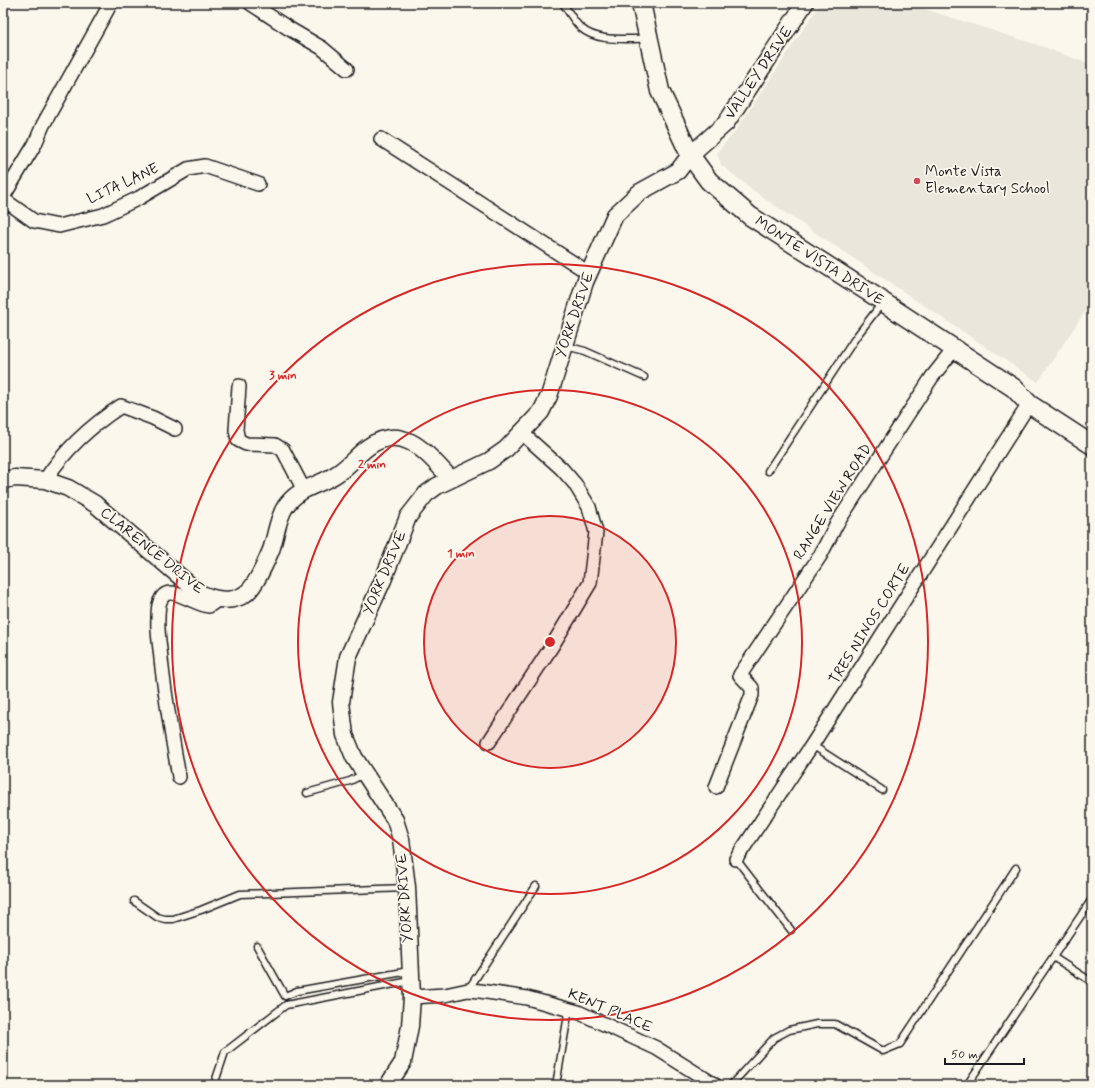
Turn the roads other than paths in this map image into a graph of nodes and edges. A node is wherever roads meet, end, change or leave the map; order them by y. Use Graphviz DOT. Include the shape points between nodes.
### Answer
graph roads {
  1 [pos="111,3"];
  2 [pos="250,3"];
  3 [pos="563,3"];
  4 [pos="641,3"];
  5 [pos="805,3"];
  6 [pos="649,39"];
  7 [pos="347,69"];
  8 [pos="381,139"];
  9 [pos="690,155"];
  10 [pos="258,184"];
  11 [pos="3,198"];
  12 [pos="589,273"];
  13 [pos="882,301"];
  14 [pos="564,346"];
  15 [pos="955,348"];
  16 [pos="644,377"];
  17 [pos="238,386"];
  18 [pos="1029,404"];
  19 [pos="175,429"];
  20 [pos="522,433"];
  21 [pos="1092,445"];
  22 [pos="768,471"];
  23 [pos="451,479"];
  24 [pos="3,480"];
  25 [pos="45,480"];
  26 [pos="304,490"];
  27 [pos="219,599"];
  28 [pos="489,742"];
  29 [pos="812,745"];
  30 [pos="365,774"];
  31 [pos="179,777"];
  32 [pos="716,787"];
  33 [pos="882,790"];
  34 [pos="307,793"];
  35 [pos="736,859"];
  36 [pos="1016,868"];
  37 [pos="536,886"];
  38 [pos="407,887"];
  39 [pos="1092,899"];
  40 [pos="134,901"];
  41 [pos="791,930"];
  42 [pos="257,946"];
  43 [pos="1053,957"];
  44 [pos="410,976"];
  45 [pos="1092,982"];
  46 [pos="468,990"];
  47 [pos="412,997"];
  48 [pos="569,1009"];
  49 [pos="214,1085"];
  50 [pos="388,1085"];
  51 [pos="556,1085"];
  52 [pos="714,1085"];
  53 [pos="731,1085"];
  54 [pos="967,1085"];
  1 -- 11 [label="street, LITA LANE"];
  2 -- 7 [label="street" via="322,48"];
  3 -- 6 [label="lane" via="581,28 594,36"];
  4 -- 6 [label="main road, MONTE VISTA DRIVE"];
  5 -- 9 [label="street, VALLEY DRIVE" via="726,123"];
  6 -- 9 [label="main road, MONTE VISTA DRIVE" via="660,91"];
  8 -- 12 [label="street"];
  9 -- 12 [label="street, YORK DRIVE" via="678,171 640,192 615,215"];
  9 -- 13 [label="main road, MONTE VISTA DRIVE" via="716,188 750,216"];
  10 -- 11 [label="street, LITA LANE" via="205,166 188,169 139,198 103,214 59,226 34,221"];
  12 -- 14 [label="street, YORK DRIVE"];
  13 -- 15 [label="main road, MONTE VISTA DRIVE"];
  13 -- 22 [label="lane"];
  14 -- 16 [label="lane" via="585,351"];
  14 -- 20 [label="street, YORK DRIVE" via="549,396 541,412"];
  15 -- 18 [label="main road, MONTE VISTA DRIVE" via="1014,388"];
  15 -- 32 [label="street, RANGE VIEW ROAD" via="932,377 836,525 820,556 740,675 752,688 752,695"];
  17 -- 26 [label="street" via="238,440 246,444 275,445 282,450"];
  18 -- 21 [label="main road, MONTE VISTA DRIVE"];
  18 -- 29 [label="street, TRES NINOS CORTE"];
  19 -- 25 [label="street" via="121,406 57,462"];
  20 -- 23 [label="street, YORK DRIVE" via="489,461"];
  20 -- 28 [label="street" via="575,484 589,507 596,532 590,583"];
  23 -- 26 [label="street, CLARENCE DRIVE" via="416,444 399,438 389,438 369,446 338,474"];
  23 -- 30 [label="street, YORK DRIVE" via="426,494 408,517 348,657 340,702 346,735 354,757"];
  24 -- 25 [label="street, CLARENCE DRIVE"];
  25 -- 27 [label="street, CLARENCE DRIVE" via="68,488 95,504 198,592 209,598"];
  26 -- 27 [label="street, CLARENCE DRIVE" via="297,493 285,507 256,582 245,594 228,600"];
  27 -- 31 [label="street" via="209,606 200,605 173,592 166,594 159,605 157,621 164,682"];
  29 -- 33 [label="lane"];
  29 -- 35 [label="street, TRES NINOS CORTE"];
  30 -- 34 [label="lane"];
  30 -- 38 [label="street, YORK DRIVE" via="395,820 401,839"];
  35 -- 41 [label="lane"];
  36 -- 53 [label="lane" via="900,1044 883,1051 835,1024 818,1024 789,1030 774,1038"];
  37 -- 46 [label="lane"];
  38 -- 40 [label="lane" via="240,894 173,919 157,917"];
  38 -- 44 [label="street, YORK DRIVE"];
  39 -- 43 [label="lane"];
  42 -- 44 [label="lane" via="285,996 297,991"];
  43 -- 45 [label="lane"];
  43 -- 54 [label="lane"];
  44 -- 47 [label="street, YORK DRIVE"];
  44 -- 49 [label="lane" via="286,1005 225,1052"];
  46 -- 47 [label="street, KENT PLACE" via="445,995"];
  46 -- 48 [label="street, KENT PLACE" via="527,998"];
  47 -- 50 [label="street, YORK DRIVE" via="403,1062"];
  48 -- 51 [label="lane"];
  48 -- 52 [label="street, KENT PLACE" via="656,1048 688,1066"];
}
